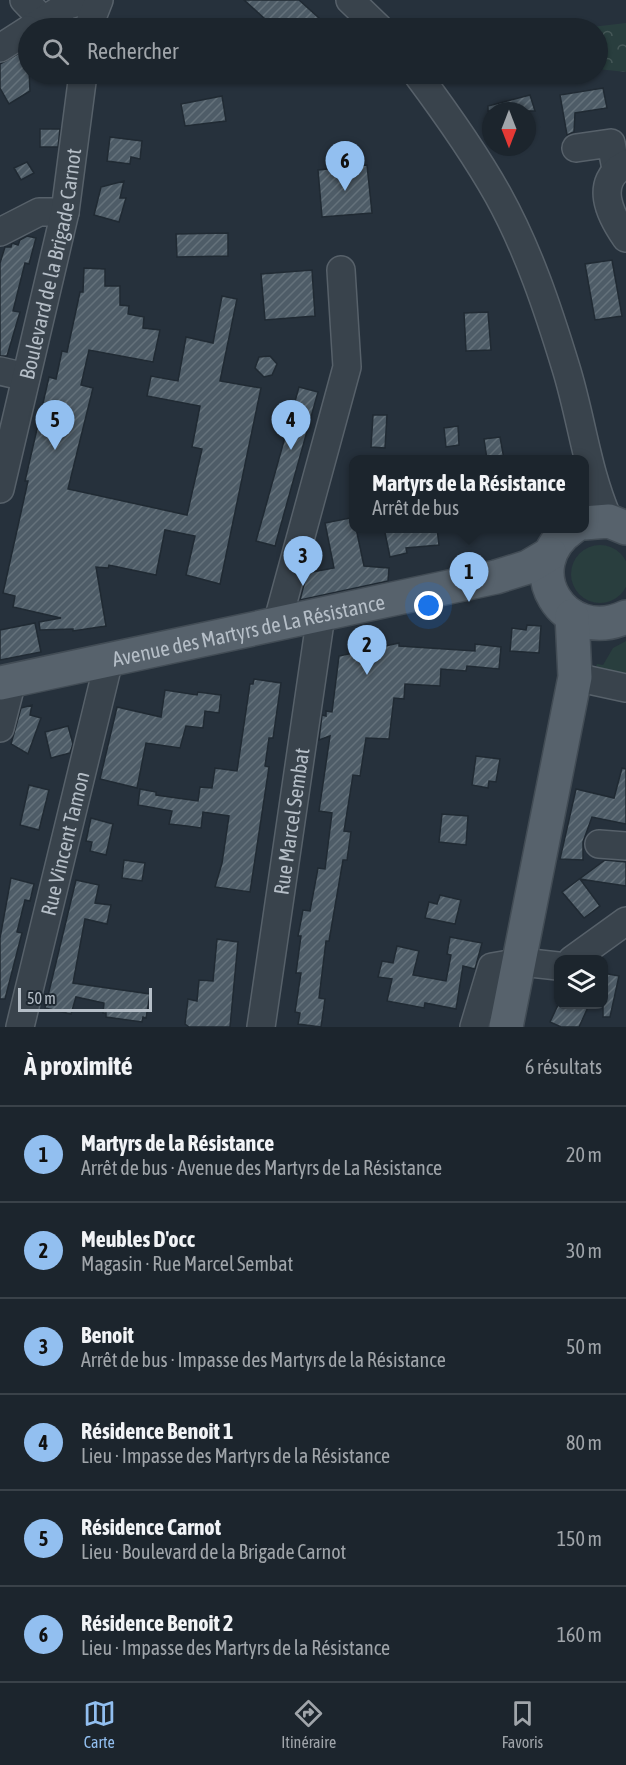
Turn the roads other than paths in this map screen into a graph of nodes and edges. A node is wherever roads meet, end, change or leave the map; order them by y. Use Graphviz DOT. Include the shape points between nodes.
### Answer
graph roads {
  1 [pos="24,0"];
  2 [pos="87,0"];
  3 [pos="99,0"];
  4 [pos="350,0"];
  5 [pos="35,18"];
  6 [pos="51,18"];
  7 [pos="92,18"];
  8 [pos="368,18"];
  9 [pos="18,39"];
  10 [pos="0,48"];
  11 [pos="82,84"];
  12 [pos="424,84"];
  13 [pos="576,148"];
  14 [pos="621,166"];
  15 [pos="65,212"];
  16 [pos="0,232"];
  17 [pos="626,238"];
  18 [pos="341,270"];
  19 [pos="0,371"];
  20 [pos="26,377"];
  21 [pos="583,452"];
  22 [pos="589,470"];
  23 [pos="1,483"];
  24 [pos="606,524"];
  25 [pos="567,533"];
  26 [pos="550,554"];
  27 [pos="496,577"];
  28 [pos="563,607"];
  29 [pos="321,615"];
  30 [pos="615,620"];
  31 [pos="277,624"];
  32 [pos="109,660"];
  33 [pos="575,674"];
  34 [pos="6,682"];
  35 [pos="626,688"];
  36 [pos="0,729"];
  37 [pos="599,844"];
  38 [pos="626,846"];
  39 [pos="626,921"];
  40 [pos="579,955"];
  41 [pos="521,962"];
  42 [pos="554,966"];
  43 [pos="20,1027"];
  44 [pos="261,1027"];
  45 [pos="474,1027"];
  46 [pos="506,1027"];
  1 -- 5 [label="street"];
  2 -- 6 [label="street" via="68,5"];
  3 -- 7 [label="street"];
  4 -- 8 [label="street"];
  9 -- 10 [label="street"];
  11 -- 15 [label="street, Boulevard de la Brigade Carnot"];
  12 -- 21 [label="street" via="451,120 512,223 550,318 577,408"];
  13 -- 14 [label="street" via="611,143"];
  14 -- 17 [label="street" via="608,185 608,200 610,216"];
  15 -- 16 [label="street" via="39,212"];
  15 -- 20 [label="street, Boulevard de la Brigade Carnot"];
  18 -- 31 [label="street" via="346,367"];
  19 -- 20 [label="street"];
  20 -- 23 [label="street, Boulevard de la Brigade Carnot"];
  22 -- 24 [label="street"];
  25 -- 26 [label="main road"];
  26 -- 27 [label="main road, Avenue des Martyrs de La Résistance" via="528,567"];
  26 -- 28 [label="main road" via="547,579"];
  27 -- 28 [label="main road, Avenue des Martyrs de La Résistance" via="521,582"];
  27 -- 29 [label="main road, Avenue des Martyrs de La Résistance"];
  28 -- 30 [label="main road, Avenue des Martyrs de La Résistance" via="587,623"];
  28 -- 33 [label="main road"];
  29 -- 31 [label="main road, Avenue des Martyrs de La Résistance"];
  29 -- 44 [label="street, Rue Marcel Sembat"];
  30 -- 33 [label="main road"];
  31 -- 32 [label="main road, Avenue des Martyrs de La Résistance"];
  32 -- 34 [label="main road, Avenue des Martyrs de La Résistance"];
  32 -- 43 [label="street, Rue Vincent Tamon"];
  33 -- 35 [label="street"];
  33 -- 41 [label="main road"];
  34 -- 36 [label="street"];
  37 -- 38 [label="street"];
  39 -- 40 [label="street"];
  41 -- 42 [label="street"];
  41 -- 45 [label="street" via="492,967"];
  41 -- 46 [label="main road"];
}
